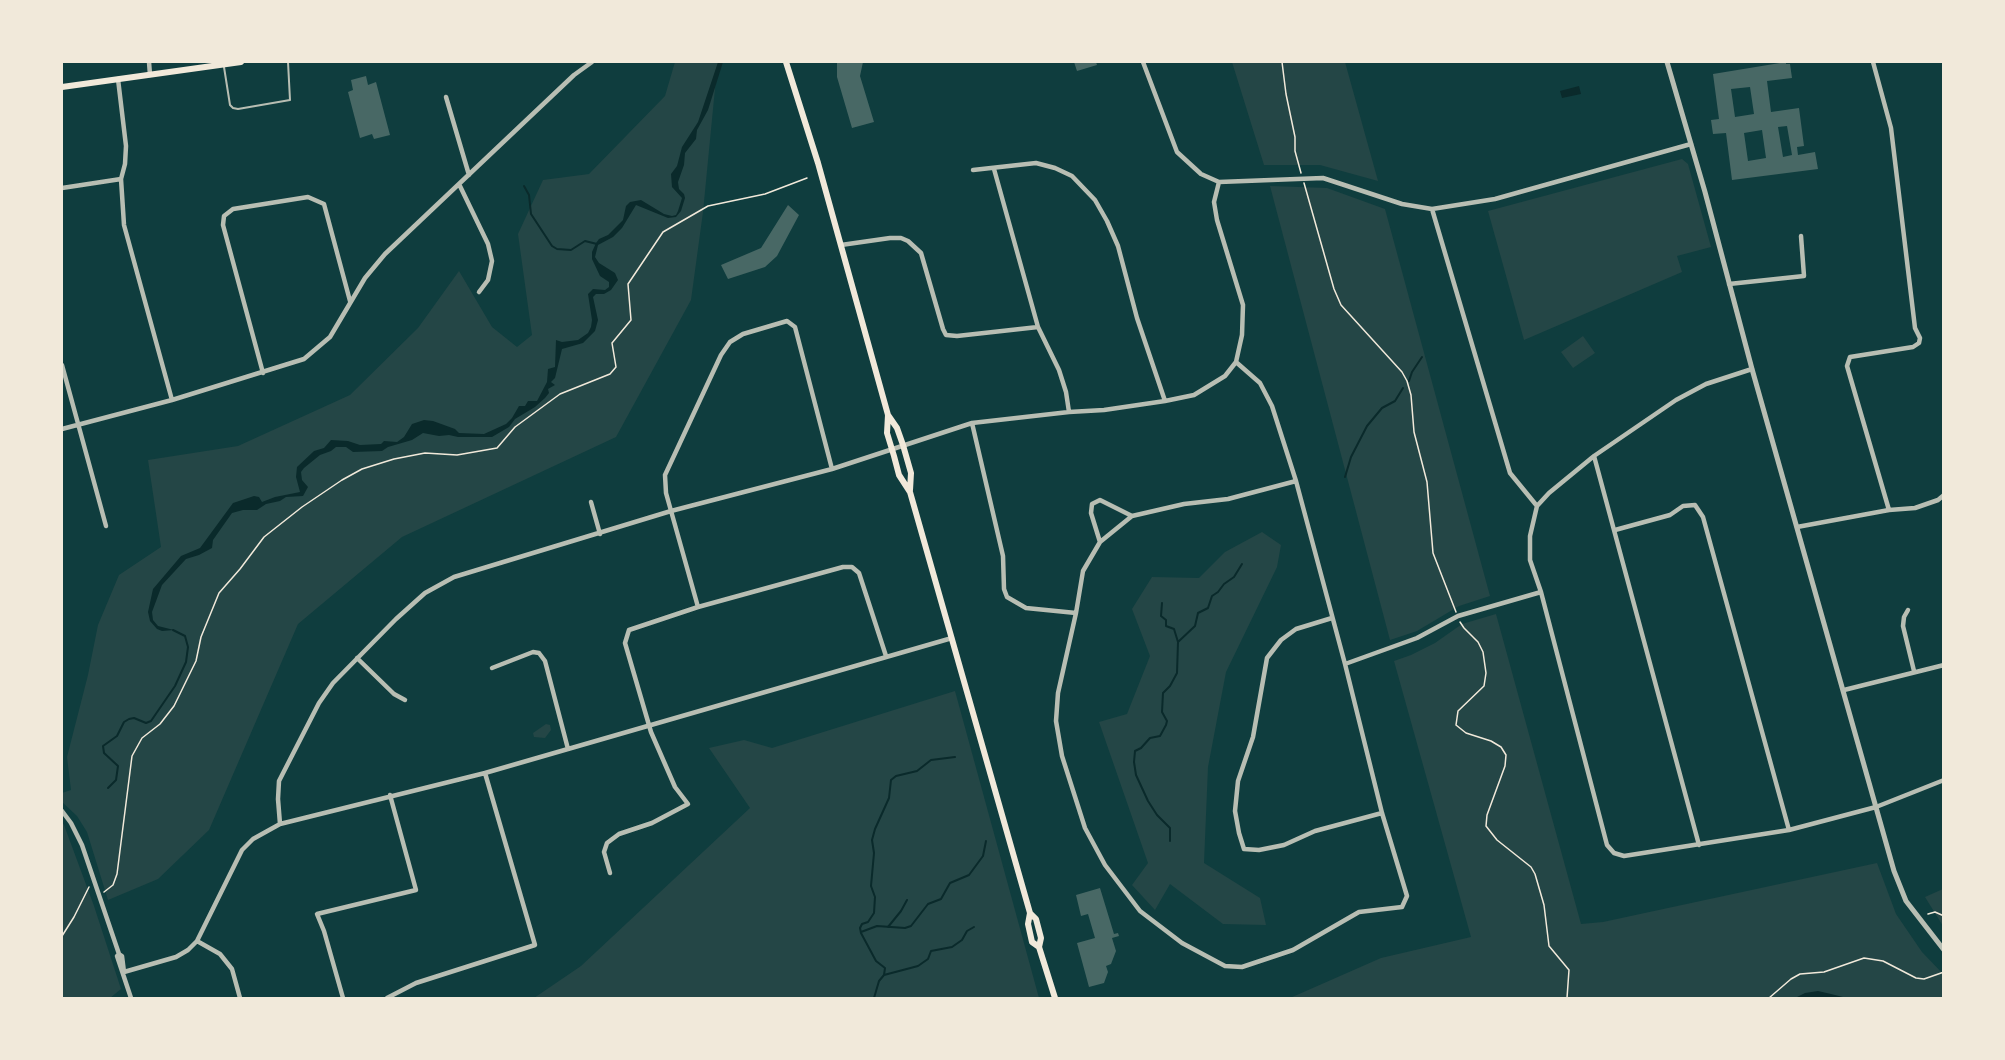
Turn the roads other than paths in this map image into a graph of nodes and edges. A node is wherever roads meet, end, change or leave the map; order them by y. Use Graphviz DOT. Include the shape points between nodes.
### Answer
graph roads {
  1 [pos="149,62"];
  2 [pos="241,62"];
  3 [pos="288,62"];
  4 [pos="592,62"];
  5 [pos="786,62"];
  6 [pos="1143,62"];
  7 [pos="1667,62"];
  8 [pos="1873,62"];
  9 [pos="224,64"];
  10 [pos="150,75"];
  11 [pos="118,79"];
  12 [pos="62,87"];
  13 [pos="446,97"];
  14 [pos="1691,144"];
  15 [pos="994,169"];
  16 [pos="973,170"];
  17 [pos="469,175"];
  18 [pos="121,179"];
  19 [pos="1219,182"];
  20 [pos="459,184"];
  21 [pos="62,188"];
  22 [pos="1432,209"];
  23 [pos="1801,236"];
  24 [pos="841,245"];
  25 [pos="1729,284"];
  26 [pos="478,292"];
  27 [pos="350,301"];
  28 [pos="1038,327"];
  29 [pos="1236,362"];
  30 [pos="62,365"];
  31 [pos="1752,369"];
  32 [pos="263,373"];
  33 [pos="172,400"];
  34 [pos="1165,401"];
  35 [pos="1069,412"];
  36 [pos="888,415"];
  37 [pos="972,423"];
  38 [pos="79,424"];
  39 [pos="62,429"];
  40 [pos="903,445"];
  41 [pos="892,449"];
  42 [pos="1594,456"];
  43 [pos="832,469"];
  44 [pos="1296,482"];
  45 [pos="910,492"];
  46 [pos="1944,495"];
  47 [pos="591,502"];
  48 [pos="1538,506"];
  49 [pos="1889,510"];
  50 [pos="671,511"];
  51 [pos="1132,516"];
  52 [pos="106,526"];
  53 [pos="1797,527"];
  54 [pos="1615,530"];
  55 [pos="600,534"];
  56 [pos="1100,542"];
  57 [pos="1541,592"];
  58 [pos="698,607"];
  59 [pos="1908,610"];
  60 [pos="1076,613"];
  61 [pos="1332,618"];
  62 [pos="952,638"];
  63 [pos="886,656"];
  64 [pos="357,658"];
  65 [pos="1345,664"];
  66 [pos="1944,665"];
  67 [pos="492,668"];
  68 [pos="1914,671"];
  69 [pos="1844,690"];
  70 [pos="405,700"];
  71 [pos="649,724"];
  72 [pos="567,748"];
  73 [pos="485,772"];
  74 [pos="1944,780"];
  75 [pos="390,795"];
  76 [pos="1876,807"];
  77 [pos="62,811"];
  78 [pos="1382,813"];
  79 [pos="280,824"];
  80 [pos="1790,830"];
  81 [pos="1699,845"];
  82 [pos="610,873"];
  83 [pos="197,941"];
  84 [pos="1942,949"];
  85 [pos="124,972"];
  86 [pos="131,999"];
  87 [pos="240,999"];
  88 [pos="343,999"];
  89 [pos="387,999"];
  90 [pos="1055,999"];
  1 -- 10 [label="street"];
  2 -- 9 [label="main road"];
  3 -- 9 [label="lane" via="290,100 238,109 230,105"];
  4 -- 17 [label="street"];
  5 -- 24 [label="main road"];
  6 -- 19 [label="street" via="1177,152 1201,174"];
  7 -- 14 [label="street"];
  8 -- 49 [label="street" via="1891,128 1915,328 1920,338 1913,347 1850,357 1847,366"];
  9 -- 10 [label="main road"];
  10 -- 11 [label="main road"];
  11 -- 12 [label="main road"];
  11 -- 18 [label="street" via="126,146"];
  13 -- 17 [label="street"];
  14 -- 22 [label="street" via="1495,199"];
  14 -- 25 [label="street"];
  15 -- 16 [label="street"];
  15 -- 28 [label="street"];
  15 -- 34 [label="street" via="1036,163 1055,168 1072,176 1095,200 1118,246"];
  17 -- 20 [label="street"];
  18 -- 21 [label="street"];
  18 -- 33 [label="street" via="124,225"];
  19 -- 22 [label="street" via="1323,178 1402,204"];
  19 -- 29 [label="street" via="1217,220 1243,305"];
  20 -- 26 [label="street" via="488,244 492,261 488,280"];
  20 -- 27 [label="street" via="385,254"];
  22 -- 48 [label="street" via="1510,473"];
  23 -- 25 [label="street" via="1804,276"];
  24 -- 28 [label="street" via="901,238 921,253 946,335"];
  24 -- 36 [label="main road"];
  25 -- 31 [label="street"];
  27 -- 32 [label="street" via="330,337 320,346 304,359"];
  27 -- 32 [label="street" via="324,204 308,197 233,209 224,216 223,225"];
  28 -- 35 [label="street" via="1059,370"];
  29 -- 34 [label="street" via="1225,376 1194,395"];
  29 -- 44 [label="street" via="1260,383 1272,406"];
  30 -- 38 [label="street"];
  31 -- 42 [label="street" via="1706,384 1676,400"];
  31 -- 53 [label="street"];
  32 -- 33 [label="street"];
  33 -- 38 [label="street"];
  34 -- 35 [label="street"];
  35 -- 37 [label="street"];
  36 -- 40 [label="main road"];
  36 -- 41 [label="main road" via="887,433"];
  37 -- 40 [label="street"];
  37 -- 60 [label="street" via="1003,556 1007,597 1026,608"];
  38 -- 39 [label="street"];
  38 -- 52 [label="street"];
  40 -- 41 [label="street"];
  40 -- 45 [label="main road" via="911,473"];
  41 -- 43 [label="street"];
  41 -- 45 [label="main road" via="899,475"];
  42 -- 48 [label="street"];
  42 -- 54 [label="street"];
  43 -- 50 [label="street"];
  43 -- 50 [label="street" via="795,327 787,321 742,334 730,342 721,356 665,475"];
  44 -- 51 [label="street"];
  44 -- 61 [label="street"];
  45 -- 62 [label="main road"];
  46 -- 49 [label="street" via="1915,508"];
  47 -- 55 [label="street"];
  48 -- 57 [label="street" via="1530,536 1530,560"];
  49 -- 53 [label="street"];
  50 -- 55 [label="street"];
  50 -- 58 [label="street"];
  51 -- 56 [label="street"];
  51 -- 56 [label="street" via="1100,501 1092,504"];
  53 -- 69 [label="street"];
  54 -- 80 [label="street" via="1670,515 1683,506 1695,505 1702,516"];
  54 -- 81 [label="street"];
  55 -- 64 [label="street" via="454,577 425,593"];
  56 -- 60 [label="street" via="1083,571"];
  57 -- 65 [label="street" via="1458,616 1417,638"];
  57 -- 81 [label="street" via="1606,845 1624,856"];
  58 -- 63 [label="street" via="852,567 860,573"];
  58 -- 71 [label="street" via="629,630 626,643"];
  59 -- 68 [label="street" via="1903,626"];
  60 -- 78 [label="street" via="1058,693 1056,721 1062,756 1085,828 1105,865 1140,911 1190,947 1225,966 1242,967 1293,950 1359,912 1402,907 1407,896"];
  61 -- 65 [label="street"];
  61 -- 78 [label="street" via="1296,629 1267,658 1253,737 1238,781 1235,811 1239,833 1245,849 1259,850"];
  62 -- 63 [label="street"];
  62 -- 90 [label="main road" via="1030,913 1032,942 1039,947"];
  63 -- 71 [label="street"];
  64 -- 70 [label="street"];
  64 -- 79 [label="street" via="319,703 279,781"];
  65 -- 78 [label="street"];
  66 -- 68 [label="street"];
  67 -- 72 [label="street" via="538,653 545,661"];
  68 -- 69 [label="street"];
  69 -- 76 [label="street"];
  71 -- 72 [label="street"];
  71 -- 82 [label="street" via="675,787 688,804 607,843 604,852"];
  72 -- 73 [label="street"];
  73 -- 75 [label="street"];
  73 -- 89 [label="street" via="535,945 416,983"];
  74 -- 76 [label="street"];
  75 -- 79 [label="street"];
  75 -- 88 [label="street" via="416,890 316,914"];
  76 -- 80 [label="street"];
  76 -- 84 [label="street" via="1903,895"];
  77 -- 85 [label="street" via="82,845 122,956"];
  79 -- 83 [label="street" via="242,850"];
  80 -- 81 [label="street"];
  83 -- 85 [label="street" via="176,957"];
  83 -- 87 [label="street" via="220,954 232,969"];
  85 -- 86 [label="street"];
}
